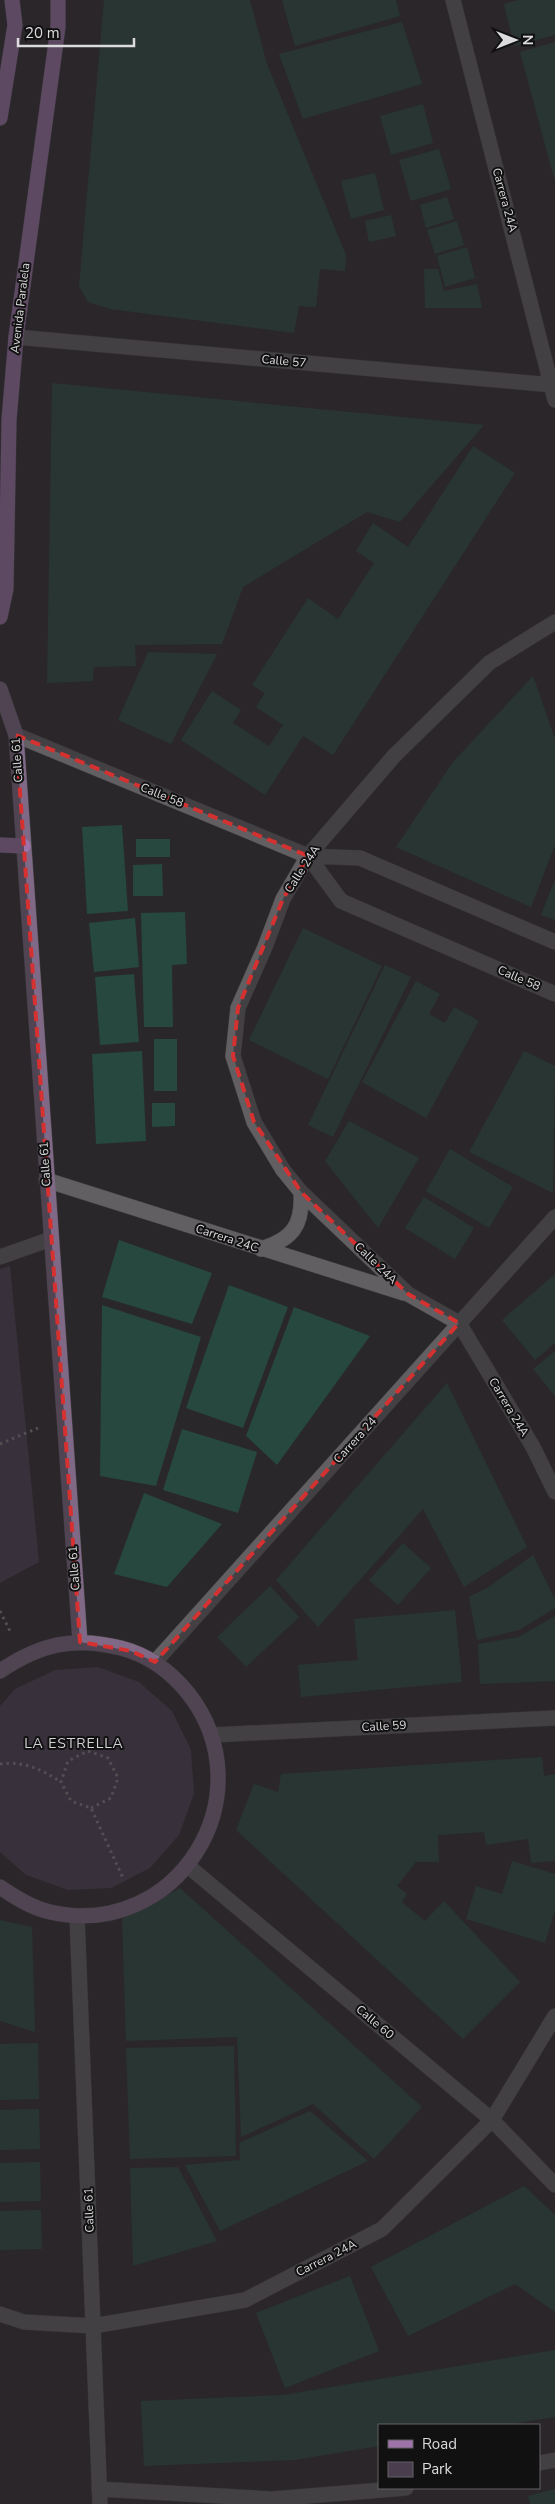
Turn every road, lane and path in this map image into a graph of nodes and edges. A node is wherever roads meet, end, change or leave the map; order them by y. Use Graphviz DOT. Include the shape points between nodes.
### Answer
graph roads {
  1 [pos="12,0"];
  2 [pos="58,0"];
  3 [pos="453,0"];
  4 [pos="0,118"];
  5 [pos="16,337"];
  6 [pos="554,393"];
  7 [pos="0,616"];
  8 [pos="555,622"];
  9 [pos="0,689"];
  10 [pos="16,735"];
  11 [pos="0,845"];
  12 [pos="23,846"];
  13 [pos="308,856"];
  14 [pos="555,942"];
  15 [pos="555,994"];
  16 [pos="46,1180"];
  17 [pos="301,1192"];
  18 [pos="555,1217"];
  19 [pos="51,1239"];
  20 [pos="261,1249"];
  21 [pos="0,1257"];
  22 [pos="408,1294"];
  23 [pos="459,1323"];
  24 [pos="64,1417"];
  25 [pos="0,1444"];
  26 [pos="555,1492"];
  27 [pos="80,1642"];
  28 [pos="155,1662"];
  29 [pos="0,1672"];
  30 [pos="555,1718"];
  31 [pos="212,1735"];
  32 [pos="0,1764"];
  33 [pos="61,1782"];
  34 [pos="91,1808"];
  35 [pos="188,1866"];
  36 [pos="0,1888"];
  37 [pos="136,1905"];
  38 [pos="77,1916"];
  39 [pos="555,2016"];
  40 [pos="492,2120"];
  41 [pos="555,2185"];
  42 [pos="0,2314"];
  43 [pos="93,2326"];
  44 [pos="555,2460"];
  45 [pos="540,2463"];
  46 [pos="394,2489"];
  47 [pos="100,2496"];
  1 -- 4 [label="main road" via="14,25"];
  2 -- 5 [label="main road, Avenida Paralela" via="58,27"];
  3 -- 6 [label="street, Carrera 24A"];
  5 -- 6 [label="street, Calle 57"];
  5 -- 7 [label="main road, Avenida Paralela" via="9,420 6,589"];
  8 -- 13 [label="street, Calle 24A" via="489,663 394,756"];
  9 -- 10 [label="street, Calle 61"];
  10 -- 12 [label="street, Calle 61"];
  10 -- 13 [label="street, Calle 58"];
  11 -- 12 [label="main road"];
  12 -- 16 [label="street, Calle 61"];
  13 -- 14 [label="street, Calle 58" via="360,858"];
  13 -- 15 [label="street, Calle 58" via="341,901"];
  13 -- 17 [label="street, Calle 24A" via="283,899 238,1008 233,1056 254,1122 283,1170"];
  16 -- 19 [label="street, Calle 61"];
  16 -- 20 [label="street, Carrera 24C"];
  17 -- 20 [label="street" via="302,1211 295,1230 280,1243"];
  17 -- 22 [label="street, Calle 24A"];
  18 -- 23 [label="street, Carrera 24"];
  19 -- 21 [label="street"];
  19 -- 24 [label="street, Calle 61"];
  20 -- 22 [label="street, Carrera 24C"];
  22 -- 23 [label="street, Calle 24A"];
  23 -- 26 [label="street, Carrera 24A" via="533,1447"];
  23 -- 28 [label="street, Carrera 24"];
  24 -- 25 [label="path"];
  24 -- 27 [label="street, Calle 61"];
  27 -- 28 [label="street" via="106,1644"];
  27 -- 29 [label="street" via="51,1645 23,1656"];
  28 -- 31 [label="street" via="194,1700"];
  30 -- 31 [label="street, Calle 59"];
  31 -- 35 [label="street" via="219,1769 217,1804 206,1836"];
  32 -- 33 [label="path" via="14,1762 39,1768"];
  33 -- 34 [label="path" via="71,1801"];
  33 -- 34 [label="path" via="68,1761 88,1751 108,1758 118,1778 111,1798"];
  34 -- 37 [label="path"];
  35 -- 37 [label="street" via="164,1889"];
  35 -- 40 [label="street, Calle 60"];
  36 -- 38 [label="street" via="22,1902 50,1912"];
  37 -- 38 [label="street" via="108,1914"];
  38 -- 43 [label="street, Calle 61"];
  39 -- 40 [label="street, Carrera 24A"];
  40 -- 41 [label="street, Calle 60"];
  40 -- 43 [label="street, Carrera 24A" via="382,2229 245,2300"];
  42 -- 43 [label="street, Carrera 24A" via="24,2322"];
  43 -- 47 [label="street, Calle 61"];
  44 -- 45 [label="street"];
  46 -- 47 [label="street" via="272,2499"];
}
